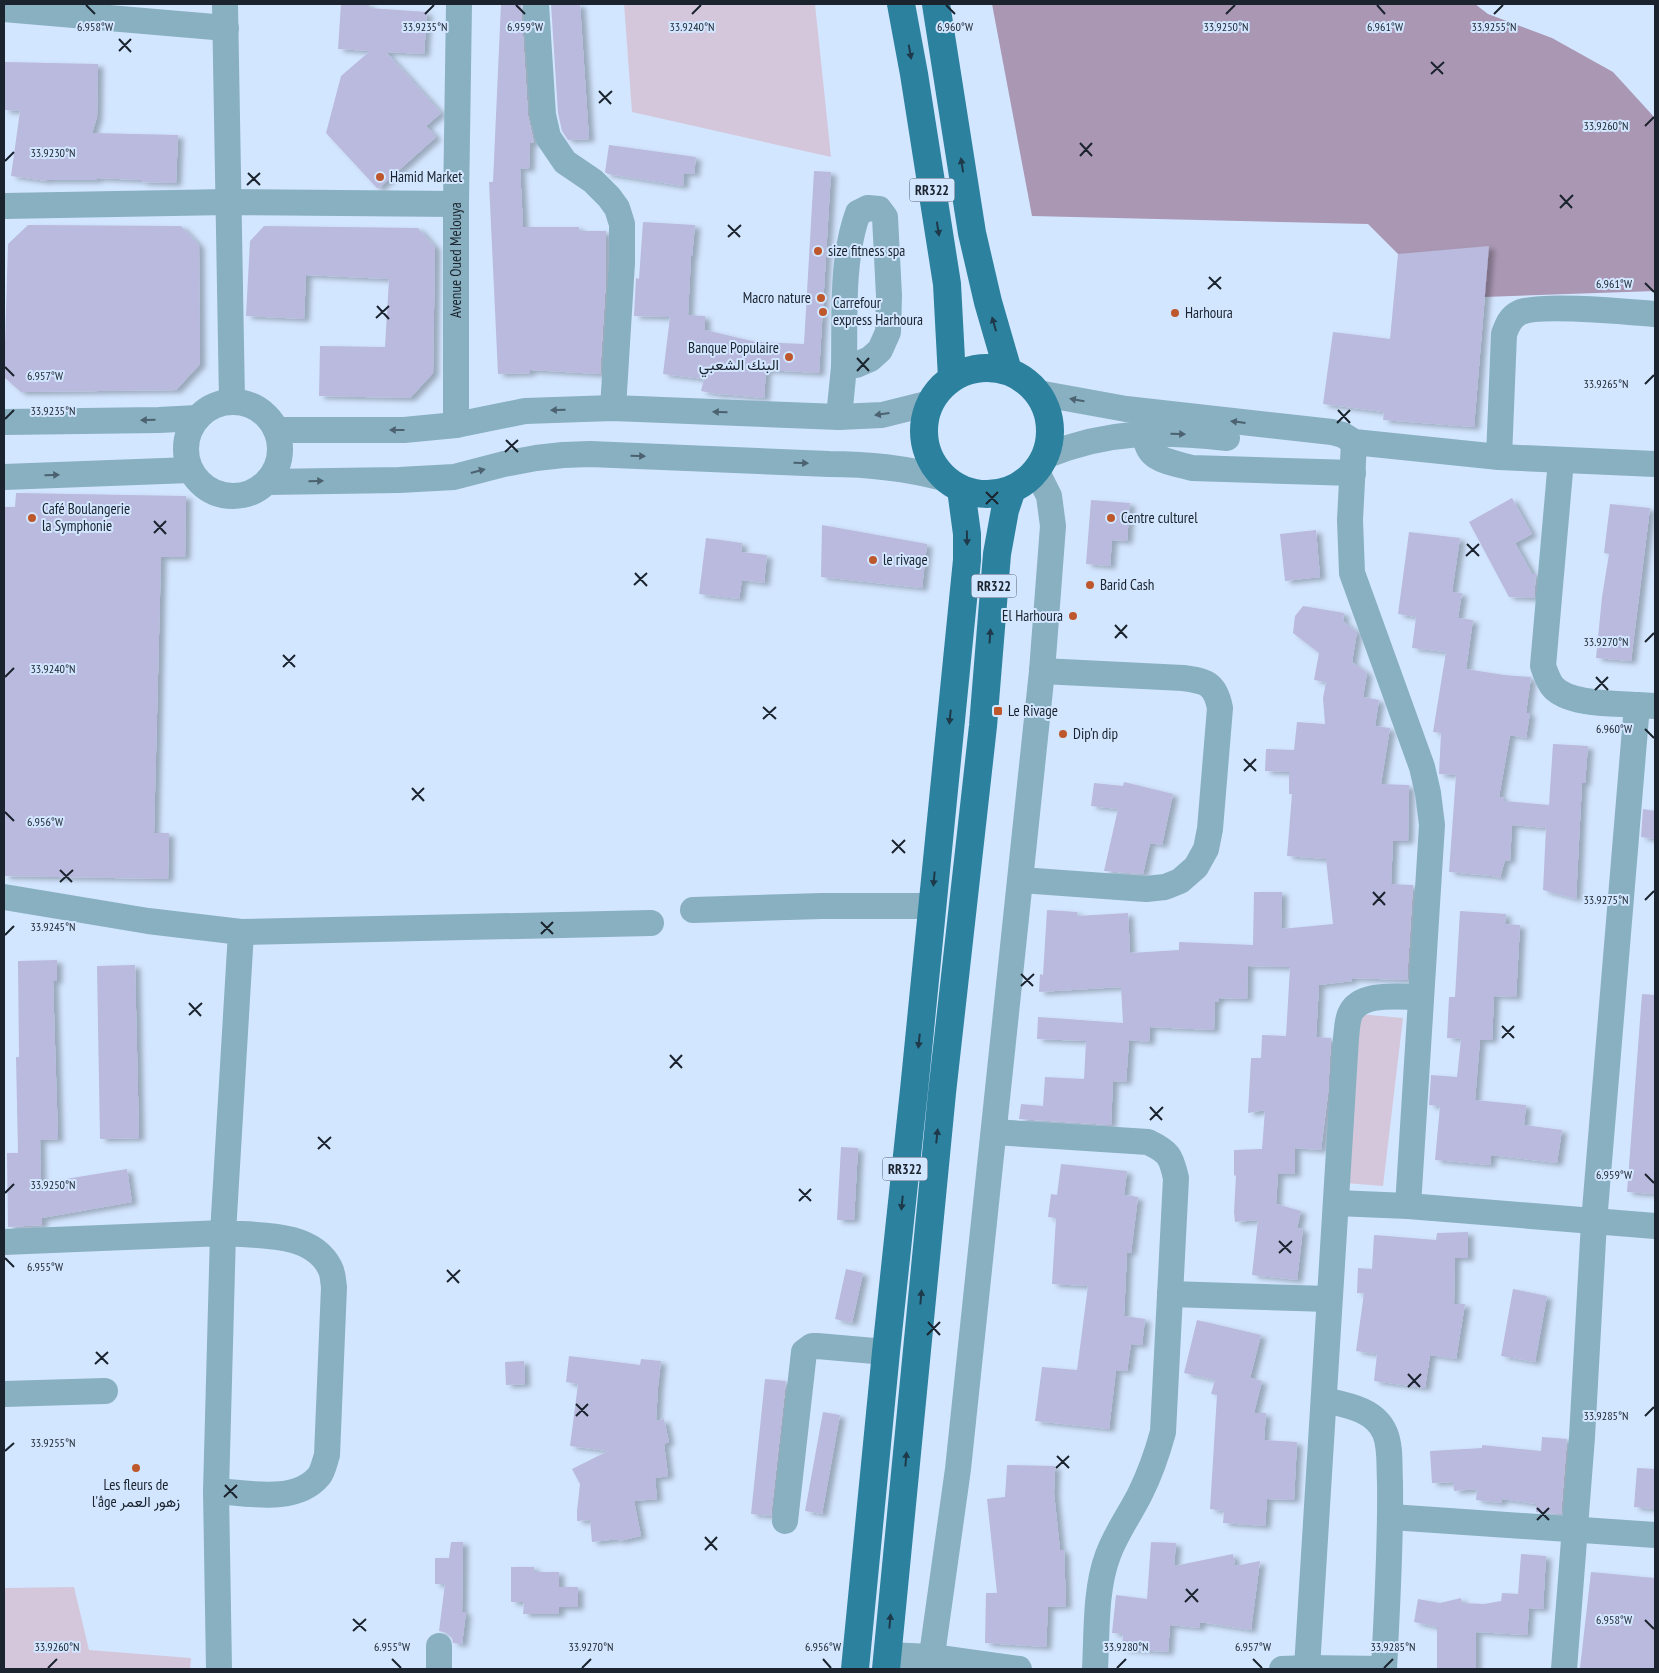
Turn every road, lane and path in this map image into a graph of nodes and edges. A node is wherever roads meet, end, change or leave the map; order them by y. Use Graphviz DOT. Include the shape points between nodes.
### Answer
graph roads {
  1 [pos="459,4"];
  2 [pos="536,4"];
  3 [pos="901,4"];
  4 [pos="936,4"];
  5 [pos="4,9"];
  6 [pos="225,16"];
  7 [pos="229,202"];
  8 [pos="456,204"];
  9 [pos="4,206"];
  10 [pos="1655,314"];
  11 [pos="844,367"];
  12 [pos="1008,371"];
  13 [pos="952,378"];
  14 [pos="1038,393"];
  15 [pos="232,401"];
  16 [pos="930,404"];
  17 [pos="613,408"];
  18 [pos="839,417"];
  19 [pos="197,418"];
  20 [pos="4,422"];
  21 [pos="1144,422"];
  22 [pos="456,425"];
  23 [pos="276,430"];
  24 [pos="1354,442"];
  25 [pos="1499,456"];
  26 [pos="1561,460"];
  27 [pos="1041,463"];
  28 [pos="1655,464"];
  29 [pos="190,470"];
  30 [pos="1353,473"];
  31 [pos="4,477"];
  32 [pos="267,482"];
  33 [pos="952,484"];
  34 [pos="1012,489"];
  35 [pos="1042,672"];
  36 [pos="1646,706"];
  37 [pos="1020,880"];
  38 [pos="4,897"];
  39 [pos="932,906"];
  40 [pos="693,910"];
  41 [pos="651,923"];
  42 [pos="241,932"];
  43 [pos="1420,997"];
  44 [pos="994,1132"];
  45 [pos="1336,1203"];
  46 [pos="1408,1206"];
  47 [pos="1594,1222"];
  48 [pos="1655,1226"];
  49 [pos="223,1233"];
  50 [pos="4,1242"];
  51 [pos="1170,1294"];
  52 [pos="1329,1299"];
  53 [pos="886,1352"];
  54 [pos="105,1392"];
  55 [pos="4,1394"];
  56 [pos="1324,1400"];
  57 [pos="216,1491"];
  58 [pos="1391,1517"];
  59 [pos="785,1521"];
  60 [pos="1576,1529"];
  61 [pos="1655,1535"];
  62 [pos="886,1662"];
  63 [pos="931,1663"];
  64 [pos="219,1669"];
  65 [pos="855,1669"];
  66 [pos="1019,1669"];
  67 [pos="1095,1669"];
  68 [pos="1294,1669"];
  69 [pos="1384,1669"];
  70 [pos="1564,1669"];
  1 -- 8 [label="street, Avenue Oued Melouya"];
  2 -- 17 [label="street" via="543,116 548,137 566,162 609,196 618,208 622,224"];
  3 -- 13 [label="main road, RR322, one-way" via="947,284"];
  12 -- 4 [label="main road, RR322, one-way" via="972,233"];
  5 -- 6 [label="street"];
  6 -- 7 [label="street"];
  7 -- 8 [label="street"];
  7 -- 9 [label="street"];
  7 -- 15 [label="street"];
  8 -- 22 [label="street, Avenue Oued Melouya"];
  10 -- 25 [label="street" via="1556,309 1520,312 1510,320 1504,334"];
  11 -- 11 [label="street" via="870,358 880,350 888,332 885,217 879,209 868,208 858,213 852,228 846,273"];
  11 -- 18 [label="street"];
  12 -- 13 [label="main road, RR322" via="989,367 970,370"];
  12 -- 14 [label="main road, RR322" via="1025,380"];
  13 -- 16 [label="main road, RR322" via="939,389"];
  21 -- 14 [label="street, one-way"];
  14 -- 27 [label="main road, RR322" via="1050,424 1049,440"];
  15 -- 19 [label="street" via="212,406"];
  15 -- 23 [label="street" via="248,403 262,410"];
  16 -- 18 [label="street, one-way" via="882,415"];
  16 -- 33 [label="main road, RR322" via="924,419 926,451 933,465"];
  18 -- 17 [label="street, one-way"];
  17 -- 22 [label="street, one-way" via="525,412"];
  19 -- 20 [label="street, one-way"];
  19 -- 29 [label="street" via="188,434 186,452"];
  21 -- 24 [label="street" via="1305,437 1343,435"];
  21 -- 27 [label="street" via="1107,437 1086,441"];
  21 -- 30 [label="street" via="1146,446 1155,456 1192,468"];
  22 -- 23 [label="street, one-way" via="404,430"];
  23 -- 32 [label="street" via="280,453"];
  24 -- 25 [label="street"];
  24 -- 30 [label="street"];
  25 -- 26 [label="street"];
  26 -- 28 [label="street"];
  26 -- 36 [label="street" via="1543,666 1547,680 1554,689 1578,700"];
  27 -- 34 [label="main road" via="1025,481"];
  27 -- 35 [label="street" via="1053,526"];
  31 -- 29 [label="street, one-way"];
  29 -- 32 [label="street" via="199,482 226,496 241,495"];
  30 -- 43 [label="street" via="1350,520 1352,572 1422,767 1432,825"];
  32 -- 33 [label="street, one-way" via="454,477 536,458 590,454 858,464 916,471"];
  33 -- 34 [label="main road" via="978,494"];
  33 -- 39 [label="main road, RR322, one-way" via="965,511 967,560"];
  62 -- 34 [label="main road, RR322, one-way" via="942,1093 983,726 997,554"];
  35 -- 37 [label="street"];
  35 -- 37 [label="street" via="1183,678 1199,680 1210,686 1217,694 1220,708 1210,829 1206,849 1196,866 1180,881 1165,887"];
  36 -- 47 [label="street"];
  37 -- 44 [label="street"];
  38 -- 42 [label="street" via="148,921"];
  39 -- 40 [label="street"];
  39 -- 53 [label="main road, RR322, one-way"];
  41 -- 42 [label="street"];
  42 -- 49 [label="street"];
  43 -- 45 [label="street" via="1376,997 1360,1002 1350,1013"];
  43 -- 46 [label="street"];
  44 -- 51 [label="street" via="1148,1142 1162,1149 1172,1159 1176,1178"];
  44 -- 63 [label="street" via="958,1469"];
  45 -- 46 [label="street"];
  45 -- 52 [label="street"];
  46 -- 47 [label="street"];
  47 -- 48 [label="street"];
  47 -- 60 [label="street"];
  49 -- 50 [label="street"];
  49 -- 57 [label="street"];
  49 -- 57 [label="street" via="292,1239 308,1245 323,1257 331,1269 334,1287 327,1455 320,1476 302,1490 282,1495"];
  51 -- 52 [label="street"];
  51 -- 67 [label="street" via="1162,1432 1154,1464 1107,1556 1100,1583"];
  52 -- 56 [label="street"];
  53 -- 59 [label="street" via="812,1346 804,1352"];
  53 -- 65 [label="main road, RR322"];
  54 -- 55 [label="street"];
  56 -- 58 [label="street" via="1356,1407 1374,1417 1385,1432 1389,1449"];
  56 -- 68 [label="street"];
  57 -- 64 [label="street"];
  58 -- 60 [label="street"];
  58 -- 69 [label="street"];
  60 -- 61 [label="street"];
  60 -- 70 [label="street"];
  62 -- 63 [label="street"];
  63 -- 66 [label="street"];
  68 -- 69 [label="street"];
}
